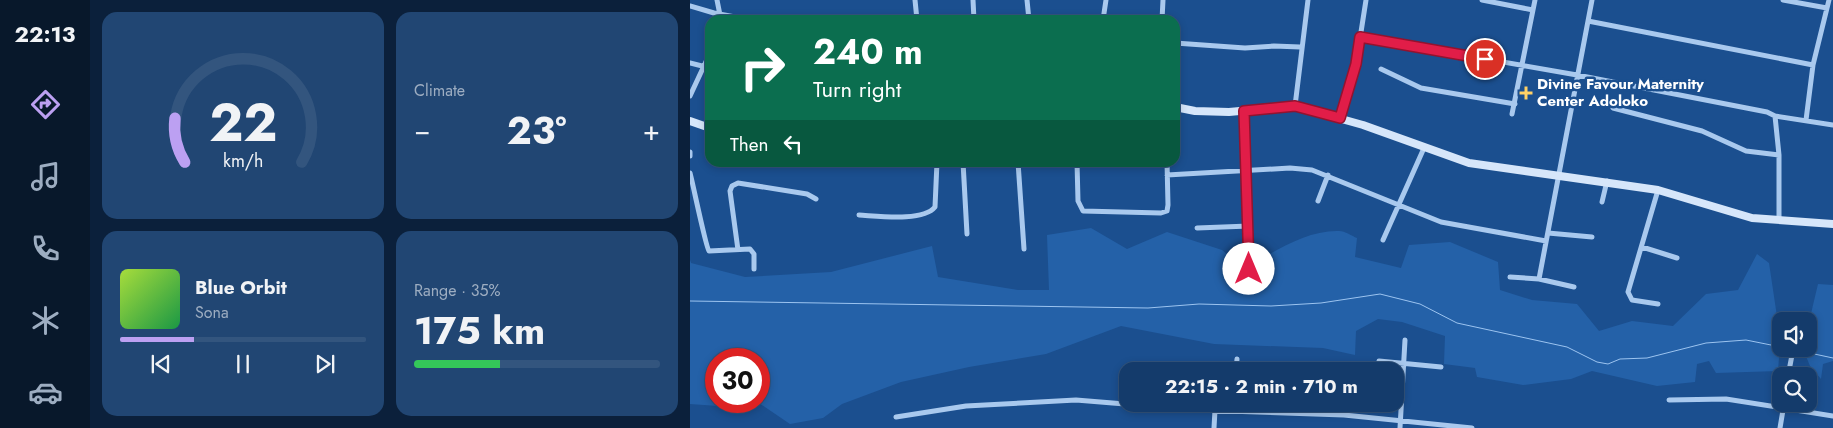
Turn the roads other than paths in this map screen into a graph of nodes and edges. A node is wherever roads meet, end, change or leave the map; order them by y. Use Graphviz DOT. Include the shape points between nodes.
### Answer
graph roads {
  1 [pos="717,0"];
  2 [pos="915,0"];
  3 [pos="973,0"];
  4 [pos="1027,0"];
  5 [pos="1106,0"];
  6 [pos="1163,0"];
  7 [pos="1308,0"];
  8 [pos="1366,0"];
  9 [pos="1482,0"];
  10 [pos="1535,0"];
  11 [pos="1592,0"];
  12 [pos="1784,0"];
  13 [pos="1829,0"];
  14 [pos="690,6"];
  15 [pos="1827,8"];
  16 [pos="1533,10"];
  17 [pos="716,15"];
  18 [pos="721,15"];
  19 [pos="916,15"];
  20 [pos="974,15"];
  21 [pos="1028,15"];
  22 [pos="1104,15"];
  23 [pos="1162,15"];
  24 [pos="1588,21"];
  25 [pos="1360,37"];
  26 [pos="1180,42"];
  27 [pos="1300,47"];
  28 [pos="690,63"];
  29 [pos="705,63"];
  30 [pos="1521,65"];
  31 [pos="1813,65"];
  32 [pos="703,67"];
  33 [pos="1381,69"];
  34 [pos="1577,75"];
  35 [pos="690,96"];
  36 [pos="1515,104"];
  37 [pos="1295,106"];
  38 [pos="1180,108"];
  39 [pos="1613,108"];
  40 [pos="1244,111"];
  41 [pos="1512,114"];
  42 [pos="1775,116"];
  43 [pos="1340,118"];
  44 [pos="1806,120"];
  45 [pos="690,121"];
  46 [pos="1833,125"];
  47 [pos="705,126"];
  48 [pos="1424,148"];
  49 [pos="1779,155"];
  50 [pos="937,167"];
  51 [pos="963,167"];
  52 [pos="1018,167"];
  53 [pos="1077,167"];
  54 [pos="1166,167"];
  55 [pos="1247,170"];
  56 [pos="690,173"];
  57 [pos="1559,174"];
  58 [pos="1167,175"];
  59 [pos="1328,175"];
  60 [pos="1607,181"];
  61 [pos="1658,190"];
  62 [pos="816,199"];
  63 [pos="1318,201"];
  64 [pos="1602,202"];
  65 [pos="1398,204"];
  66 [pos="859,215"];
  67 [pos="1779,219"];
  68 [pos="1833,224"];
  69 [pos="1249,226"];
  70 [pos="1197,228"];
  71 [pos="1548,233"];
  72 [pos="967,234"];
  73 [pos="1592,237"];
  74 [pos="1383,240"];
  75 [pos="1546,241"];
  76 [pos="1642,247"];
  77 [pos="1024,248"];
  78 [pos="738,250"];
  79 [pos="1677,258"];
  80 [pos="754,269"];
  81 [pos="1249,269"];
  82 [pos="1510,278"];
  83 [pos="1539,279"];
  84 [pos="1574,287"];
  85 [pos="1658,304"];
  86 [pos="1405,340"];
  87 [pos="1237,359"];
  88 [pos="1379,361"];
  89 [pos="1237,362"];
  90 [pos="1405,363"];
  91 [pos="1441,366"];
  92 [pos="1669,400"];
  93 [pos="1119,404"];
  94 [pos="1772,405"];
  95 [pos="1215,412"];
  96 [pos="1258,412"];
  97 [pos="1782,412"];
  98 [pos="1813,412"];
  99 [pos="1833,416"];
  100 [pos="896,417"];
  101 [pos="1400,421"];
  102 [pos="1214,428"];
  103 [pos="1400,428"];
  104 [pos="1472,428"];
  105 [pos="1780,428"];
  1 -- 18 [label="street"];
  2 -- 19 [label="street"];
  3 -- 20 [label="street"];
  4 -- 21 [label="street"];
  5 -- 22 [label="street"];
  6 -- 23 [label="street"];
  7 -- 27 [label="street"];
  8 -- 25 [label="street"];
  9 -- 16 [label="street"];
  10 -- 16 [label="street"];
  11 -- 24 [label="street"];
  12 -- 15 [label="street"];
  13 -- 15 [label="street"];
  14 -- 17 [label="street"];
  15 -- 31 [label="street"];
  16 -- 30 [label="street"];
  24 -- 31 [label="street"];
  24 -- 34 [label="street"];
  25 -- 30 [label="street"];
  25 -- 43 [label="street" via="1356,64"];
  26 -- 27 [label="street" via="1245,48"];
  27 -- 37 [label="street"];
  28 -- 32 [label="street"];
  29 -- 32 [label="street"];
  30 -- 34 [label="street"];
  30 -- 36 [label="street"];
  31 -- 44 [label="street"];
  32 -- 35 [label="street"];
  33 -- 36 [label="street" via="1431,90"];
  34 -- 42 [label="street"];
  34 -- 57 [label="street"];
  36 -- 41 [label="street"];
  37 -- 40 [label="street"];
  37 -- 43 [label="street"];
  38 -- 40 [label="street"];
  39 -- 49 [label="street" via="1702,131 1746,151"];
  40 -- 55 [label="street"];
  42 -- 44 [label="street"];
  42 -- 49 [label="street"];
  43 -- 48 [label="street"];
  44 -- 46 [label="street"];
  45 -- 47 [label="street"];
  48 -- 57 [label="street" via="1469,163"];
  48 -- 65 [label="street"];
  49 -- 67 [label="street"];
  50 -- 66 [label="street" via="935,207 932,211 916,216"];
  51 -- 72 [label="street"];
  52 -- 77 [label="street"];
  53 -- 58 [label="street" via="1078,201 1083,211 1167,211"];
  54 -- 58 [label="street"];
  55 -- 58 [label="street"];
  55 -- 59 [label="street" via="1290,168"];
  55 -- 69 [label="street"];
  56 -- 78 [label="street" via="706,248 709,251"];
  57 -- 60 [label="street"];
  57 -- 71 [label="street"];
  59 -- 63 [label="street"];
  59 -- 65 [label="street"];
  60 -- 61 [label="street"];
  60 -- 64 [label="street"];
  61 -- 67 [label="street" via="1752,218"];
  61 -- 76 [label="street"];
  62 -- 78 [label="street" via="807,194 738,183 732,186"];
  65 -- 74 [label="street"];
  65 -- 75 [label="street" via="1457,227"];
  67 -- 68 [label="street"];
  69 -- 70 [label="street"];
  69 -- 81 [label="street"];
  71 -- 73 [label="street"];
  71 -- 75 [label="street"];
  75 -- 83 [label="street"];
  76 -- 79 [label="street"];
  76 -- 85 [label="street" via="1628,296 1636,302"];
  78 -- 80 [label="street" via="753,251"];
  82 -- 83 [label="street"];
  83 -- 84 [label="street"];
  86 -- 90 [label="street"];
  87 -- 89 [label="street"];
  88 -- 90 [label="street"];
  90 -- 91 [label="street"];
  90 -- 101 [label="street"];
  92 -- 94 [label="street" via="1726,399"];
  93 -- 100 [label="street" via="1055,400 966,406"];
  95 -- 102 [label="street"];
  96 -- 101 [label="street"];
  97 -- 105 [label="street"];
  98 -- 99 [label="street"];
  101 -- 103 [label="street"];
  101 -- 104 [label="street"];
}
